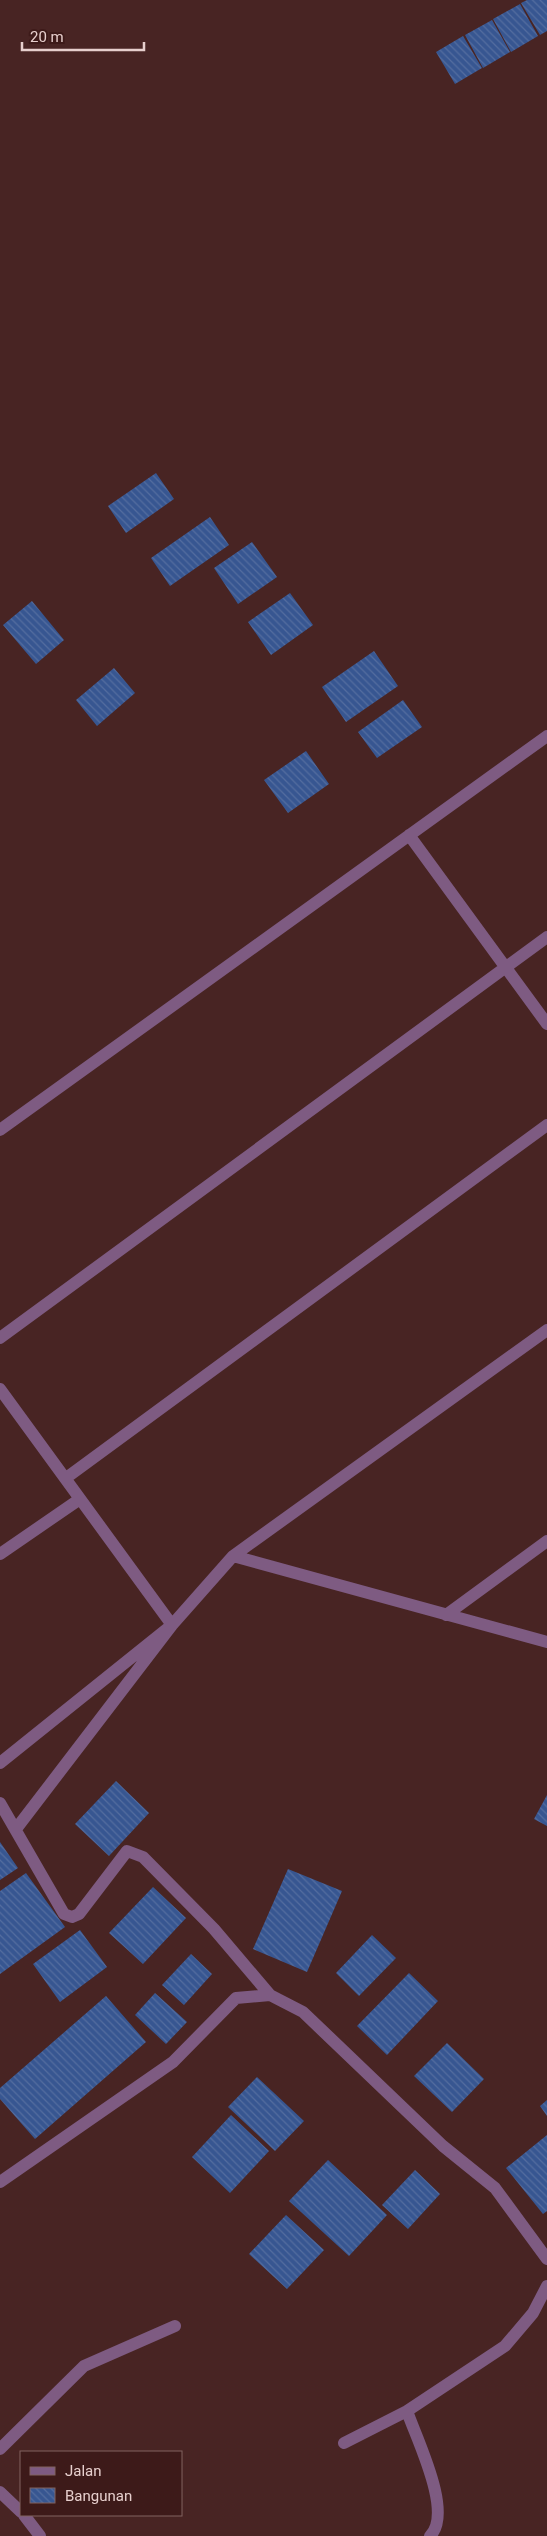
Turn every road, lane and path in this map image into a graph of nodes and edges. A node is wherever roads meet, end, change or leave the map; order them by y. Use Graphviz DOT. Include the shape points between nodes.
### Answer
graph roads {
  1 [pos="547,736"];
  2 [pos="409,835"];
  3 [pos="547,938"];
  4 [pos="506,968"];
  5 [pos="547,1024"];
  6 [pos="2,1125"];
  7 [pos="547,1125"];
  8 [pos="547,1330"];
  9 [pos="0,1338"];
  10 [pos="0,1389"];
  11 [pos="66,1478"];
  12 [pos="80,1499"];
  13 [pos="547,1542"];
  14 [pos="0,1554"];
  15 [pos="233,1556"];
  16 [pos="446,1615"];
  17 [pos="172,1625"];
  18 [pos="547,1642"];
  19 [pos="0,1763"];
  20 [pos="0,1803"];
  21 [pos="16,1829"];
  22 [pos="270,1995"];
  23 [pos="0,2182"];
  24 [pos="547,2259"];
  25 [pos="547,2286"];
  26 [pos="176,2326"];
  27 [pos="407,2411"];
  28 [pos="344,2443"];
  29 [pos="0,2449"];
  30 [pos="0,2492"];
  31 [pos="20,2511"];
  32 [pos="25,2516"];
  33 [pos="40,2536"];
  34 [pos="430,2536"];
  1 -- 2 [label="street"];
  2 -- 4 [label="street"];
  2 -- 6 [label="street"];
  3 -- 4 [label="street"];
  4 -- 5 [label="street"];
  4 -- 9 [label="street"];
  7 -- 11 [label="street"];
  8 -- 15 [label="street"];
  10 -- 11 [label="street"];
  11 -- 12 [label="street"];
  12 -- 14 [label="street"];
  12 -- 17 [label="street"];
  13 -- 16 [label="street"];
  15 -- 16 [label="street"];
  15 -- 17 [label="street"];
  16 -- 18 [label="street"];
  17 -- 19 [label="street"];
  17 -- 21 [label="street"];
  20 -- 21 [label="street"];
  21 -- 22 [label="street" via="64,1914 72,1917 79,1914 127,1851 143,1857 214,1929"];
  22 -- 23 [label="street" via="236,1998 173,2062"];
  22 -- 24 [label="street" via="302,2012 443,2146 495,2188"];
  25 -- 27 [label="street" via="533,2313 505,2346"];
  26 -- 29 [label="street" via="84,2366"];
  27 -- 28 [label="street"];
  27 -- 34 [label="street" via="434,2486 439,2511"];
  30 -- 31 [label="street"];
  32 -- 33 [label="street"];
}
